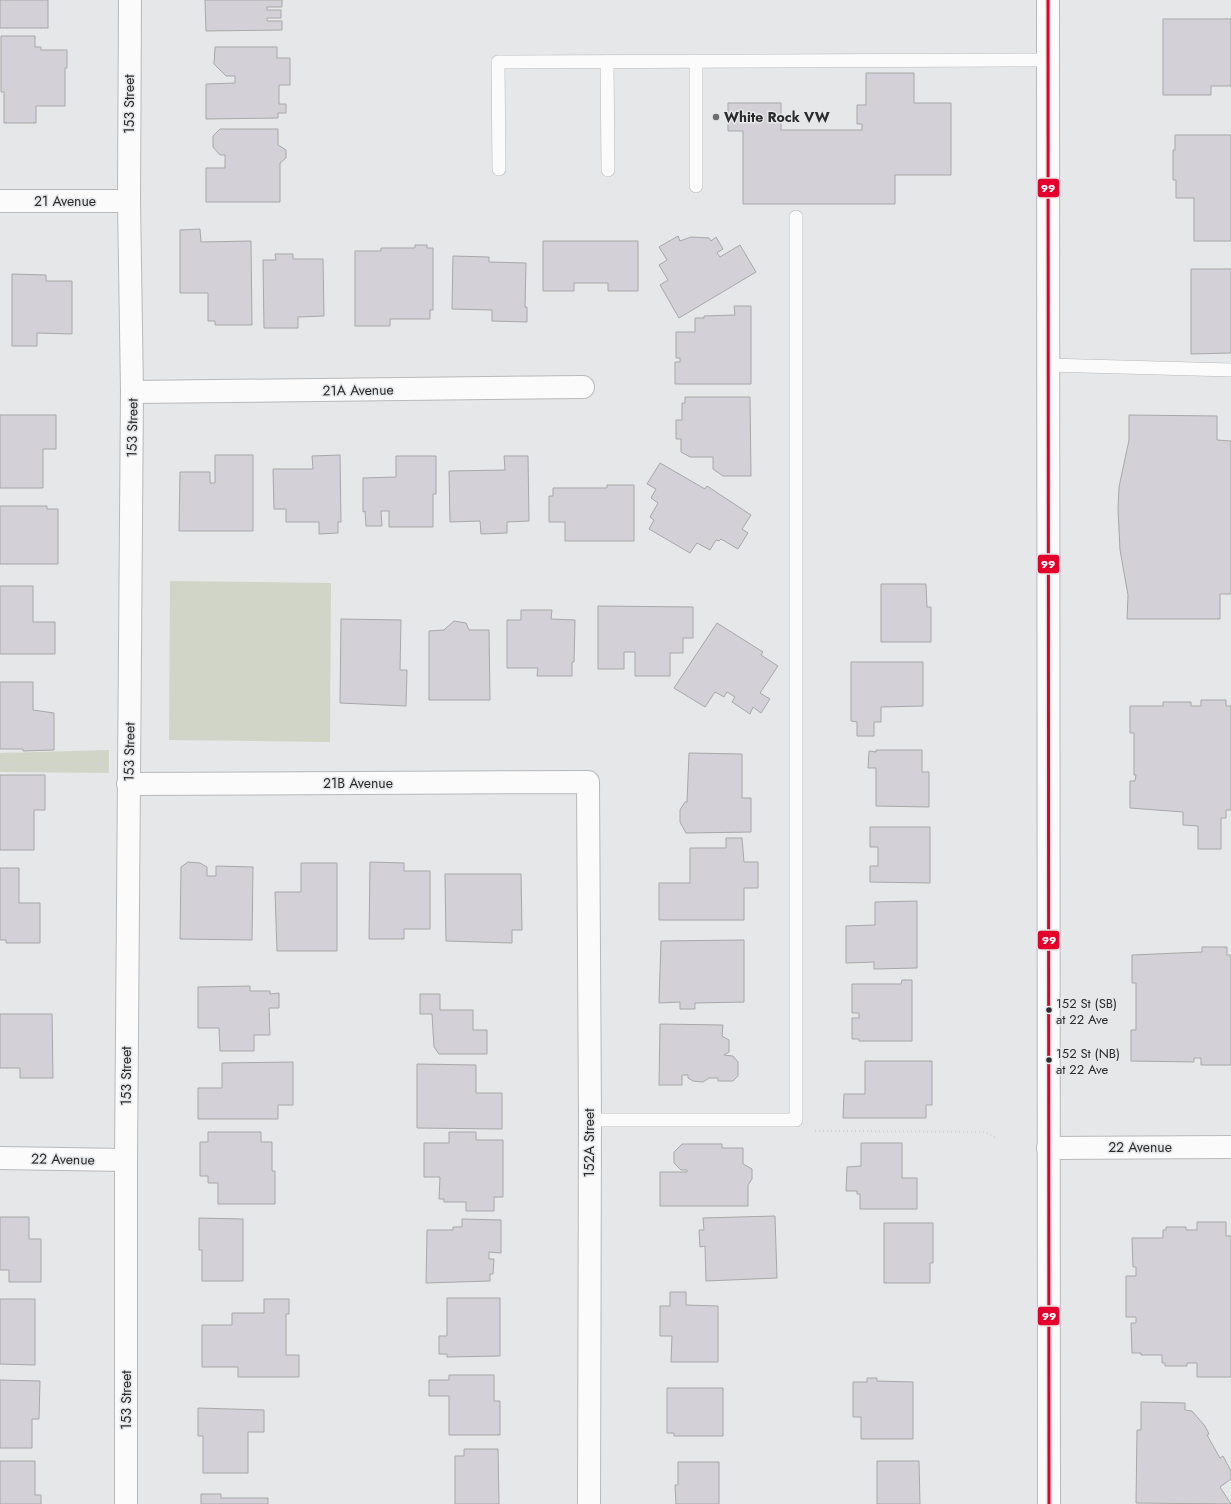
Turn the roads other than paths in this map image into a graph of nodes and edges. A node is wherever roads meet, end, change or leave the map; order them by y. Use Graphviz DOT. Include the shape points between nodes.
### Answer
graph roads {
  1 [pos="130,0"];
  2 [pos="1048,0"];
  3 [pos="1048,60"];
  4 [pos="607,62"];
  5 [pos="696,62"];
  6 [pos="499,169"];
  7 [pos="608,170"];
  8 [pos="696,186"];
  9 [pos="129,200"];
  10 [pos="0,201"];
  11 [pos="796,217"];
  12 [pos="1048,365"];
  13 [pos="1231,370"];
  14 [pos="583,387"];
  15 [pos="132,392"];
  16 [pos="588,782"];
  17 [pos="128,784"];
  18 [pos="590,1120"];
  19 [pos="1231,1146"];
  20 [pos="1048,1148"];
  21 [pos="0,1158"];
  22 [pos="126,1160"];
  23 [pos="126,1504"];
  24 [pos="589,1504"];
  25 [pos="1049,1504"];
  1 -- 9 [label="street, 153 Street"];
  2 -- 3 [label="street"];
  3 -- 5 [label="lane"];
  3 -- 12 [label="street"];
  4 -- 5 [label="lane"];
  4 -- 6 [label="lane" via="498,62"];
  4 -- 7 [label="lane"];
  5 -- 8 [label="lane"];
  9 -- 10 [label="street, 21 Avenue"];
  9 -- 15 [label="street, 153 Street"];
  11 -- 18 [label="lane" via="796,1120"];
  12 -- 13 [label="lane"];
  12 -- 20 [label="street"];
  14 -- 15 [label="street, 21A Avenue"];
  15 -- 17 [label="street, 153 Street"];
  16 -- 17 [label="street, 21B Avenue"];
  16 -- 18 [label="street, 152A Street"];
  17 -- 22 [label="street, 153 Street"];
  18 -- 24 [label="street, 152A Street"];
  19 -- 20 [label="street, 22 Avenue"];
  20 -- 25 [label="street"];
  21 -- 22 [label="street, 22 Avenue"];
  22 -- 23 [label="street, 153 Street"];
}
